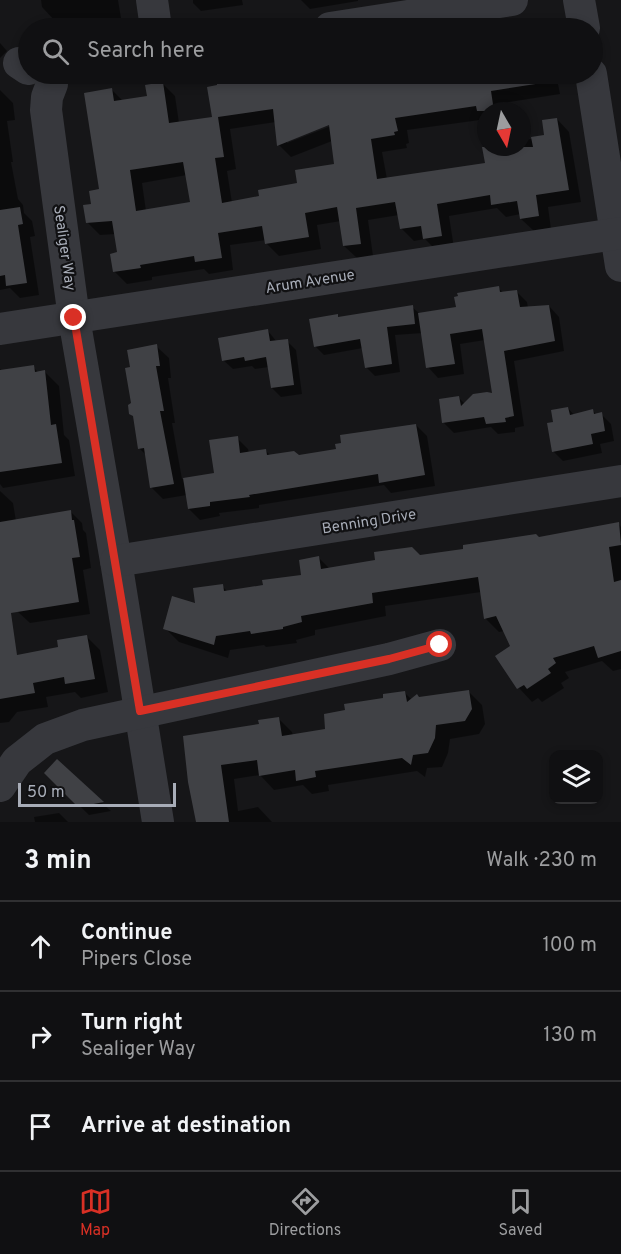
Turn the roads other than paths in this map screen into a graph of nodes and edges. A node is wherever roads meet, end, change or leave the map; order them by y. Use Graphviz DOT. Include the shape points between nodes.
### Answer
graph roads {
  1 [pos="152,0"];
  2 [pos="512,0"];
  3 [pos="579,0"];
  4 [pos="422,7"];
  5 [pos="155,18"];
  6 [pos="374,18"];
  7 [pos="582,18"];
  8 [pos="44,84"];
  9 [pos="593,84"];
  10 [pos="618,233"];
  11 [pos="621,266"];
  12 [pos="74,318"];
  13 [pos="0,329"];
  14 [pos="621,482"];
  15 [pos="116,561"];
  16 [pos="440,645"];
  17 [pos="140,711"];
  18 [pos="0,786"];
  19 [pos="158,822"];
  1 -- 5 [label="street"];
  2 -- 4 [label="street"];
  3 -- 7 [label="street"];
  4 -- 6 [label="street"];
  8 -- 12 [label="street, Sealiger Way"];
  9 -- 10 [label="street"];
  10 -- 11 [label="street"];
  10 -- 12 [label="street, Arum Avenue"];
  12 -- 13 [label="street, Arum Avenue"];
  12 -- 15 [label="street, Sealiger Way"];
  14 -- 15 [label="street, Benning Drive"];
  15 -- 17 [label="street, Sealiger Way"];
  16 -- 17 [label="street"];
  17 -- 18 [label="street" via="45,739 17,761"];
  17 -- 19 [label="street, Sealiger Way"];
}
